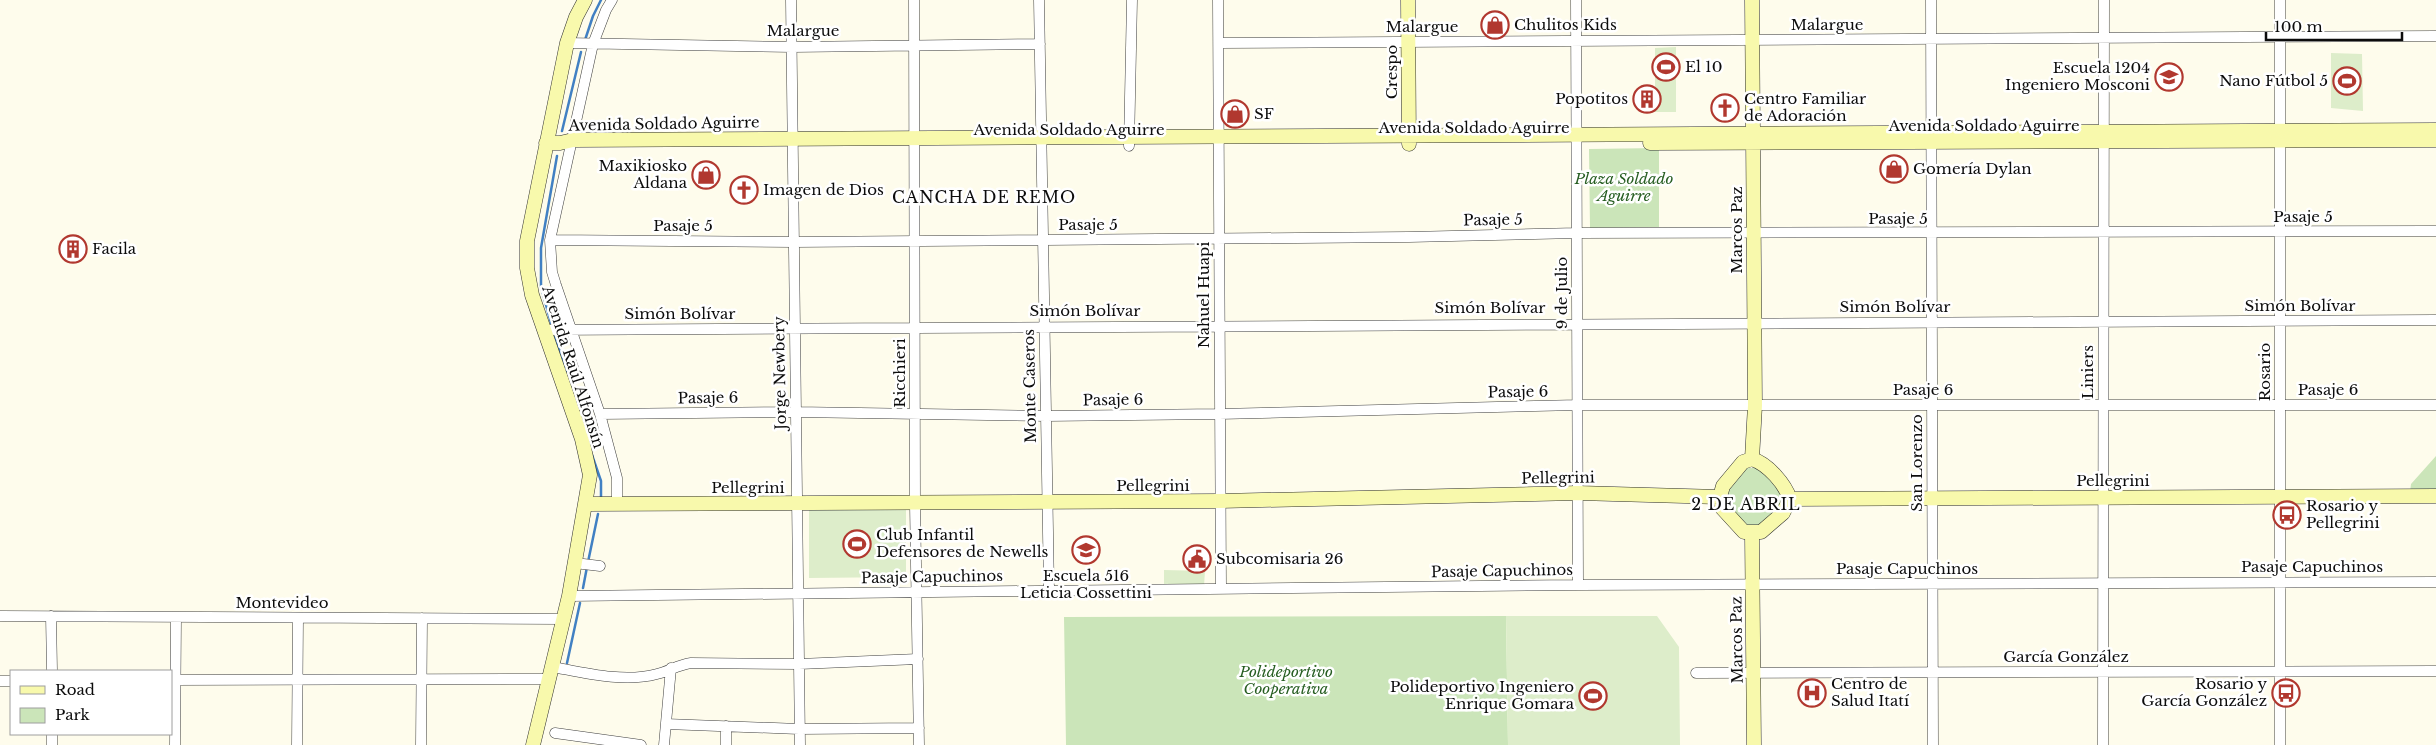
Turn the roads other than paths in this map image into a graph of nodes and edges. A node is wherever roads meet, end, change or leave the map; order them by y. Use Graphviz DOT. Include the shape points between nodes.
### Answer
graph roads {
  1 [pos="585,0"];
  2 [pos="612,0"];
  3 [pos="791,0"];
  4 [pos="914,0"];
  5 [pos="1039,0"];
  6 [pos="1132,0"];
  7 [pos="1218,0"];
  8 [pos="1408,0"];
  9 [pos="1576,0"];
  10 [pos="1752,0"];
  11 [pos="1931,0"];
  12 [pos="2104,0"];
  13 [pos="2280,0"];
  14 [pos="2436,36"];
  15 [pos="2280,37"];
  16 [pos="2104,38"];
  17 [pos="1930,39"];
  18 [pos="1752,40"];
  19 [pos="1576,41"];
  20 [pos="1408,42"];
  21 [pos="567,43"];
  22 [pos="1219,43"];
  23 [pos="593,44"];
  24 [pos="1040,44"];
  25 [pos="915,45"];
  26 [pos="792,47"];
  27 [pos="2436,130"];
  28 [pos="2280,135"];
  29 [pos="2104,136"];
  30 [pos="1930,137"];
  31 [pos="1753,138"];
  32 [pos="1577,139"];
  33 [pos="1409,140"];
  34 [pos="2436,140"];
  35 [pos="1129,141"];
  36 [pos="1218,141"];
  37 [pos="915,142"];
  38 [pos="1040,142"];
  39 [pos="562,143"];
  40 [pos="793,143"];
  41 [pos="2280,232"];
  42 [pos="2436,232"];
  43 [pos="1577,233"];
  44 [pos="1753,233"];
  45 [pos="2104,233"];
  46 [pos="1931,234"];
  47 [pos="1218,239"];
  48 [pos="550,240"];
  49 [pos="1042,240"];
  50 [pos="915,241"];
  51 [pos="794,242"];
  52 [pos="2436,320"];
  53 [pos="2280,321"];
  54 [pos="1578,322"];
  55 [pos="1931,322"];
  56 [pos="2103,322"];
  57 [pos="1219,324"];
  58 [pos="1754,324"];
  59 [pos="1044,326"];
  60 [pos="915,327"];
  61 [pos="795,328"];
  62 [pos="573,329"];
  63 [pos="544,330"];
  64 [pos="1578,405"];
  65 [pos="1755,405"];
  66 [pos="1931,405"];
  67 [pos="2103,405"];
  68 [pos="2280,405"];
  69 [pos="2436,405"];
  70 [pos="796,412"];
  71 [pos="600,414"];
  72 [pos="915,414"];
  73 [pos="1219,414"];
  74 [pos="1046,416"];
  75 [pos="1752,459"];
  76 [pos="1578,493"];
  77 [pos="2280,496"];
  78 [pos="2436,496"];
  79 [pos="1720,497"];
  80 [pos="2103,497"];
  81 [pos="1932,498"];
  82 [pos="1790,499"];
  83 [pos="1220,501"];
  84 [pos="1048,503"];
  85 [pos="586,504"];
  86 [pos="617,504"];
  87 [pos="915,504"];
  88 [pos="797,505"];
  89 [pos="1752,534"];
  90 [pos="2280,582"];
  91 [pos="2436,582"];
  92 [pos="2103,583"];
  93 [pos="1752,584"];
  94 [pos="1932,584"];
  95 [pos="1578,585"];
  96 [pos="1220,589"];
  97 [pos="1050,591"];
  98 [pos="916,592"];
  99 [pos="798,593"];
  100 [pos="569,596"];
  101 [pos="0,616"];
  102 [pos="52,616"];
  103 [pos="176,617"];
  104 [pos="298,618"];
  105 [pos="422,618"];
  106 [pos="563,619"];
  107 [pos="918,659"];
  108 [pos="799,664"];
  109 [pos="671,668"];
  110 [pos="52,670"];
  111 [pos="2436,670"];
  112 [pos="1753,671"];
  113 [pos="1932,671"];
  114 [pos="1696,672"];
  115 [pos="2103,672"];
  116 [pos="2280,672"];
  117 [pos="552,673"];
  118 [pos="298,679"];
  119 [pos="173,680"];
  120 [pos="421,680"];
  121 [pos="666,724"];
  122 [pos="726,726"];
  123 [pos="919,728"];
  124 [pos="800,729"];
  125 [pos="555,733"];
  126 [pos="175,745"];
  127 [pos="298,745"];
  128 [pos="421,745"];
  129 [pos="533,745"];
  130 [pos="640,745"];
  131 [pos="664,745"];
  132 [pos="726,745"];
  133 [pos="800,745"];
  134 [pos="919,745"];
  135 [pos="1754,745"];
  136 [pos="1933,745"];
  137 [pos="2103,745"];
  138 [pos="2280,745"];
  1 -- 21 [label="street, Avenida Raúl Alfonsín"];
  2 -- 23 [label="street"];
  3 -- 26 [label="street, Jorge Newbery"];
  4 -- 25 [label="street, Ricchieri"];
  5 -- 24 [label="street, Monte Caseros"];
  6 -- 35 [label="street"];
  7 -- 22 [label="street, Nahuel Huapi"];
  8 -- 20 [label="street, Crespo"];
  9 -- 19 [label="street, 9 de Julio"];
  10 -- 18 [label="street, Marcos Paz"];
  11 -- 17 [label="street, San Lorenzo"];
  12 -- 16 [label="street, Liniers"];
  13 -- 15 [label="street, Rosario"];
  14 -- 15 [label="street, Malargue"];
  15 -- 16 [label="street, Malargue"];
  15 -- 28 [label="street, Rosario"];
  16 -- 17 [label="street, Malargue"];
  16 -- 29 [label="street, Liniers"];
  17 -- 18 [label="street, Malargue"];
  17 -- 30 [label="street, San Lorenzo"];
  18 -- 19 [label="street, Malargue"];
  18 -- 31 [label="street, Marcos Paz"];
  19 -- 20 [label="street, Malargue"];
  19 -- 32 [label="street, 9 de Julio"];
  20 -- 22 [label="street, Malargue"];
  20 -- 33 [label="street, Crespo"];
  21 -- 23 [label="street, Malargue"];
  21 -- 39 [label="street, Avenida Raúl Alfonsín"];
  22 -- 36 [label="street, Nahuel Huapi"];
  23 -- 26 [label="street, Malargue"];
  23 -- 39 [label="street"];
  24 -- 25 [label="street, Malargue"];
  24 -- 38 [label="street, Monte Caseros"];
  25 -- 26 [label="street, Malargue"];
  25 -- 37 [label="street, Ricchieri"];
  26 -- 40 [label="street, Jorge Newbery"];
  27 -- 28 [label="street, Avenida Soldado Aguirre"];
  28 -- 29 [label="street, Avenida Soldado Aguirre"];
  28 -- 34 [label="street, Avenida Soldado Aguirre"];
  28 -- 41 [label="street, Rosario"];
  29 -- 30 [label="street, Avenida Soldado Aguirre"];
  29 -- 45 [label="street, Liniers"];
  30 -- 31 [label="street, Avenida Soldado Aguirre"];
  30 -- 46 [label="street, San Lorenzo"];
  31 -- 32 [label="street, Avenida Soldado Aguirre"];
  31 -- 44 [label="street, Marcos Paz"];
  32 -- 33 [label="street, Avenida Soldado Aguirre"];
  32 -- 43 [label="street, 9 de Julio"];
  33 -- 36 [label="street, Avenida Soldado Aguirre"];
  35 -- 36 [label="street, Avenida Soldado Aguirre"];
  35 -- 38 [label="street, Avenida Soldado Aguirre"];
  36 -- 47 [label="street, Nahuel Huapi"];
  37 -- 38 [label="street, Avenida Soldado Aguirre"];
  37 -- 40 [label="street, Avenida Soldado Aguirre"];
  37 -- 50 [label="street, Ricchieri"];
  38 -- 49 [label="street, Monte Caseros"];
  39 -- 40 [label="street, Avenida Soldado Aguirre"];
  39 -- 48 [label="street"];
  39 -- 63 [label="street, Avenida Raúl Alfonsín" via="527,241 526,268"];
  40 -- 51 [label="street, Jorge Newbery"];
  41 -- 42 [label="street, Pasaje 5"];
  41 -- 45 [label="street, Pasaje 5"];
  41 -- 53 [label="street, Rosario"];
  43 -- 44 [label="street, Pasaje 5"];
  43 -- 47 [label="street, Pasaje 5"];
  43 -- 54 [label="street, 9 de Julio"];
  44 -- 46 [label="street, Pasaje 5"];
  44 -- 58 [label="street, Marcos Paz"];
  45 -- 46 [label="street, Pasaje 5"];
  45 -- 56 [label="street, Liniers"];
  46 -- 55 [label="street, San Lorenzo"];
  47 -- 49 [label="street, Pasaje 5"];
  47 -- 57 [label="street, Nahuel Huapi"];
  48 -- 51 [label="street, Pasaje 5"];
  48 -- 62 [label="street" via="552,272"];
  49 -- 50 [label="street, Pasaje 5"];
  49 -- 59 [label="street, Monte Caseros"];
  50 -- 51 [label="street, Pasaje 5"];
  50 -- 60 [label="street, Ricchieri"];
  51 -- 61 [label="street, Jorge Newbery"];
  52 -- 53 [label="street, Simón Bolívar"];
  53 -- 56 [label="street, Simón Bolívar"];
  53 -- 68 [label="street, Rosario"];
  54 -- 57 [label="street, Simón Bolívar"];
  54 -- 58 [label="street, Simón Bolívar"];
  54 -- 64 [label="street, 9 de Julio"];
  55 -- 56 [label="street, Simón Bolívar"];
  55 -- 58 [label="street, Simón Bolívar"];
  55 -- 66 [label="street, San Lorenzo"];
  56 -- 67 [label="street, Liniers"];
  57 -- 59 [label="street, Simón Bolívar"];
  57 -- 73 [label="street, Nahuel Huapi"];
  58 -- 65 [label="street, Marcos Paz"];
  59 -- 60 [label="street, Simón Bolívar"];
  59 -- 74 [label="street, Monte Caseros"];
  60 -- 61 [label="street, Simón Bolívar"];
  60 -- 72 [label="street, Ricchieri"];
  61 -- 62 [label="street, Simón Bolívar"];
  61 -- 70 [label="street, Jorge Newbery"];
  62 -- 63 [label="street, Simón Bolívar"];
  62 -- 71 [label="street"];
  63 -- 85 [label="street, Avenida Raúl Alfonsín" via="582,439 590,475"];
  64 -- 65 [label="street, Pasaje 6"];
  64 -- 73 [label="street, Pasaje 6"];
  64 -- 76 [label="street, 9 de Julio"];
  65 -- 66 [label="street, Pasaje 6"];
  65 -- 75 [label="street, Marcos Paz"];
  66 -- 67 [label="street, Pasaje 6"];
  66 -- 81 [label="street, San Lorenzo"];
  67 -- 68 [label="street, Pasaje 6"];
  67 -- 80 [label="street, Liniers"];
  68 -- 69 [label="street, Pasaje 6"];
  68 -- 77 [label="street, Rosario"];
  70 -- 71 [label="street, Pasaje 6"];
  70 -- 72 [label="street, Pasaje 6"];
  70 -- 88 [label="street, Jorge Newbery"];
  71 -- 86 [label="street" via="618,478"];
  72 -- 74 [label="street, Pasaje 6"];
  72 -- 87 [label="street, Ricchieri"];
  73 -- 74 [label="street, Pasaje 6"];
  73 -- 83 [label="street, Nahuel Huapi"];
  74 -- 84 [label="street, Monte Caseros"];
  75 -- 79 [label="street" via="1744,462 1723,486"];
  75 -- 82 [label="street" via="1761,462 1784,486"];
  76 -- 79 [label="street, Pellegrini"];
  76 -- 83 [label="street, Pellegrini"];
  76 -- 95 [label="street, 9 de Julio"];
  77 -- 78 [label="street, Pellegrini"];
  77 -- 80 [label="street, Pellegrini"];
  77 -- 90 [label="street, Rosario"];
  79 -- 89 [label="street" via="1722,508 1744,532"];
  80 -- 81 [label="street, Pellegrini"];
  80 -- 92 [label="street, Liniers"];
  81 -- 82 [label="street, Pellegrini"];
  81 -- 94 [label="street, San Lorenzo"];
  82 -- 89 [label="street" via="1783,513 1761,532"];
  83 -- 84 [label="street, Pellegrini"];
  83 -- 96 [label="street, Nahuel Huapi"];
  84 -- 87 [label="street, Pellegrini"];
  84 -- 97 [label="street, Monte Caseros"];
  85 -- 86 [label="street, Pellegrini"];
  85 -- 100 [label="street, Avenida Raúl Alfonsín" via="588,565"];
  86 -- 88 [label="street, Pellegrini"];
  87 -- 88 [label="street, Pellegrini"];
  87 -- 98 [label="street, Ricchieri"];
  88 -- 99 [label="street, Jorge Newbery"];
  89 -- 93 [label="street, Marcos Paz"];
  90 -- 91 [label="street, Pasaje Capuchinos"];
  90 -- 92 [label="street, Pasaje Capuchinos"];
  90 -- 116 [label="street, Rosario"];
  92 -- 94 [label="street, Pasaje Capuchinos"];
  92 -- 115 [label="street, Liniers"];
  93 -- 94 [label="street, Pasaje Capuchinos"];
  93 -- 95 [label="street, Pasaje Capuchinos"];
  93 -- 112 [label="street, Marcos Paz"];
  94 -- 113 [label="street, San Lorenzo"];
  95 -- 96 [label="street, Pasaje Capuchinos"];
  96 -- 97 [label="street, Pasaje Capuchinos"];
  97 -- 98 [label="street, Pasaje Capuchinos"];
  98 -- 99 [label="street, Pasaje Capuchinos"];
  98 -- 107 [label="street, Ricchieri"];
  99 -- 100 [label="street, Pasaje Capuchinos"];
  99 -- 108 [label="street, Jorge Newbery"];
  100 -- 106 [label="street, Avenida Raúl Alfonsín"];
  101 -- 102 [label="street, Montevideo"];
  102 -- 103 [label="street, Montevideo"];
  102 -- 110 [label="street"];
  103 -- 104 [label="street, Montevideo"];
  103 -- 119 [label="street"];
  104 -- 105 [label="street, Montevideo"];
  104 -- 118 [label="street"];
  105 -- 106 [label="street, Montevideo"];
  105 -- 120 [label="street"];
  106 -- 117 [label="street, Avenida Raúl Alfonsín"];
  107 -- 108 [label="street"];
  107 -- 123 [label="street, Ricchieri"];
  108 -- 109 [label="street" via="691,664"];
  108 -- 124 [label="street, Jorge Newbery"];
  109 -- 117 [label="street" via="658,674 624,677"];
  109 -- 121 [label="street"];
  111 -- 116 [label="street, García González"];
  112 -- 113 [label="street, García González"];
  112 -- 114 [label="street, García González"];
  112 -- 135 [label="street, Marcos Paz"];
  113 -- 115 [label="street, García González"];
  113 -- 136 [label="street, San Lorenzo"];
  115 -- 116 [label="street, García González"];
  115 -- 137 [label="street, Liniers"];
  116 -- 138 [label="street, Rosario"];
  117 -- 120 [label="street"];
  117 -- 129 [label="street, Avenida Raúl Alfonsín"];
  118 -- 119 [label="street"];
  118 -- 120 [label="street"];
  118 -- 127 [label="street"];
  119 -- 126 [label="street"];
  120 -- 128 [label="street"];
  121 -- 122 [label="street"];
  121 -- 131 [label="street"];
  122 -- 124 [label="street"];
  122 -- 132 [label="street"];
  123 -- 124 [label="street"];
  123 -- 134 [label="street, Ricchieri"];
  124 -- 133 [label="street, Jorge Newbery"];
  125 -- 130 [label="street"];
}
